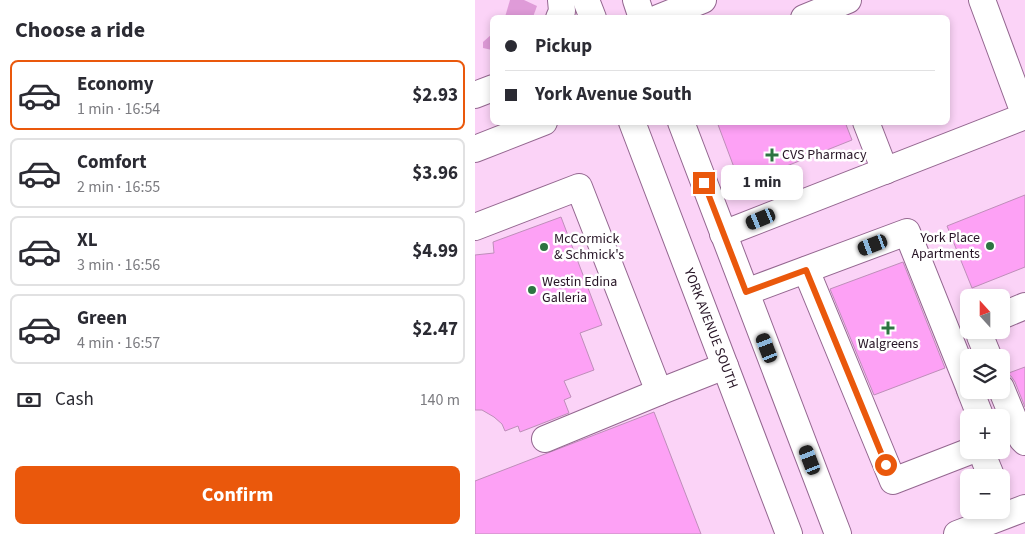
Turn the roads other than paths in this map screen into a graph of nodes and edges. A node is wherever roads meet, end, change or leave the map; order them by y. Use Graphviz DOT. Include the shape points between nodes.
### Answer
graph roads {
  1 [pos="636,0"];
  2 [pos="703,0"];
  3 [pos="982,0"];
  4 [pos="564,4"];
  5 [pos="840,8"];
  6 [pos="587,15"];
  7 [pos="641,15"];
  8 [pos="666,15"];
  9 [pos="815,15"];
  10 [pos="490,89"];
  11 [pos="475,95"];
  12 [pos="536,125"];
  13 [pos="634,125"];
  14 [pos="682,125"];
  15 [pos="868,125"];
  16 [pos="475,149"];
  17 [pos="885,171"];
  18 [pos="475,227"];
  19 [pos="723,234"];
  20 [pos="806,270"];
  21 [pos="746,292"];
  22 [pos="1025,306"];
  23 [pos="1010,312"];
  24 [pos="960,365"];
  25 [pos="725,366"];
  26 [pos="659,392"];
  27 [pos="1006,399"];
  28 [pos="545,439"];
  29 [pos="1025,442"];
  30 [pos="960,455"];
  31 [pos="1011,508"];
  32 [pos="789,534"];
  33 [pos="839,534"];
  34 [pos="957,534"];
  1 -- 7 [label="street"];
  2 -- 8 [label="street"];
  3 -- 17 [label="street" via="1025,116"];
  4 -- 6 [label="street"];
  5 -- 9 [label="street"];
  10 -- 11 [label="street"];
  12 -- 16 [label="street"];
  13 -- 25 [label="street, YORK AVENUE SOUTH"];
  14 -- 19 [label="street"];
  15 -- 17 [label="street"];
  17 -- 19 [label="street"];
  18 -- 26 [label="street" via="579,187"];
  19 -- 21 [label="street"];
  20 -- 21 [label="street"];
  20 -- 24 [label="street" via="907,232"];
  20 -- 30 [label="street" via="893,480"];
  21 -- 33 [label="street"];
  22 -- 23 [label="street"];
  25 -- 26 [label="street"];
  25 -- 32 [label="street, YORK AVENUE SOUTH"];
  26 -- 28 [label="street"];
  27 -- 29 [label="street"];
  31 -- 34 [label="street"];
}
